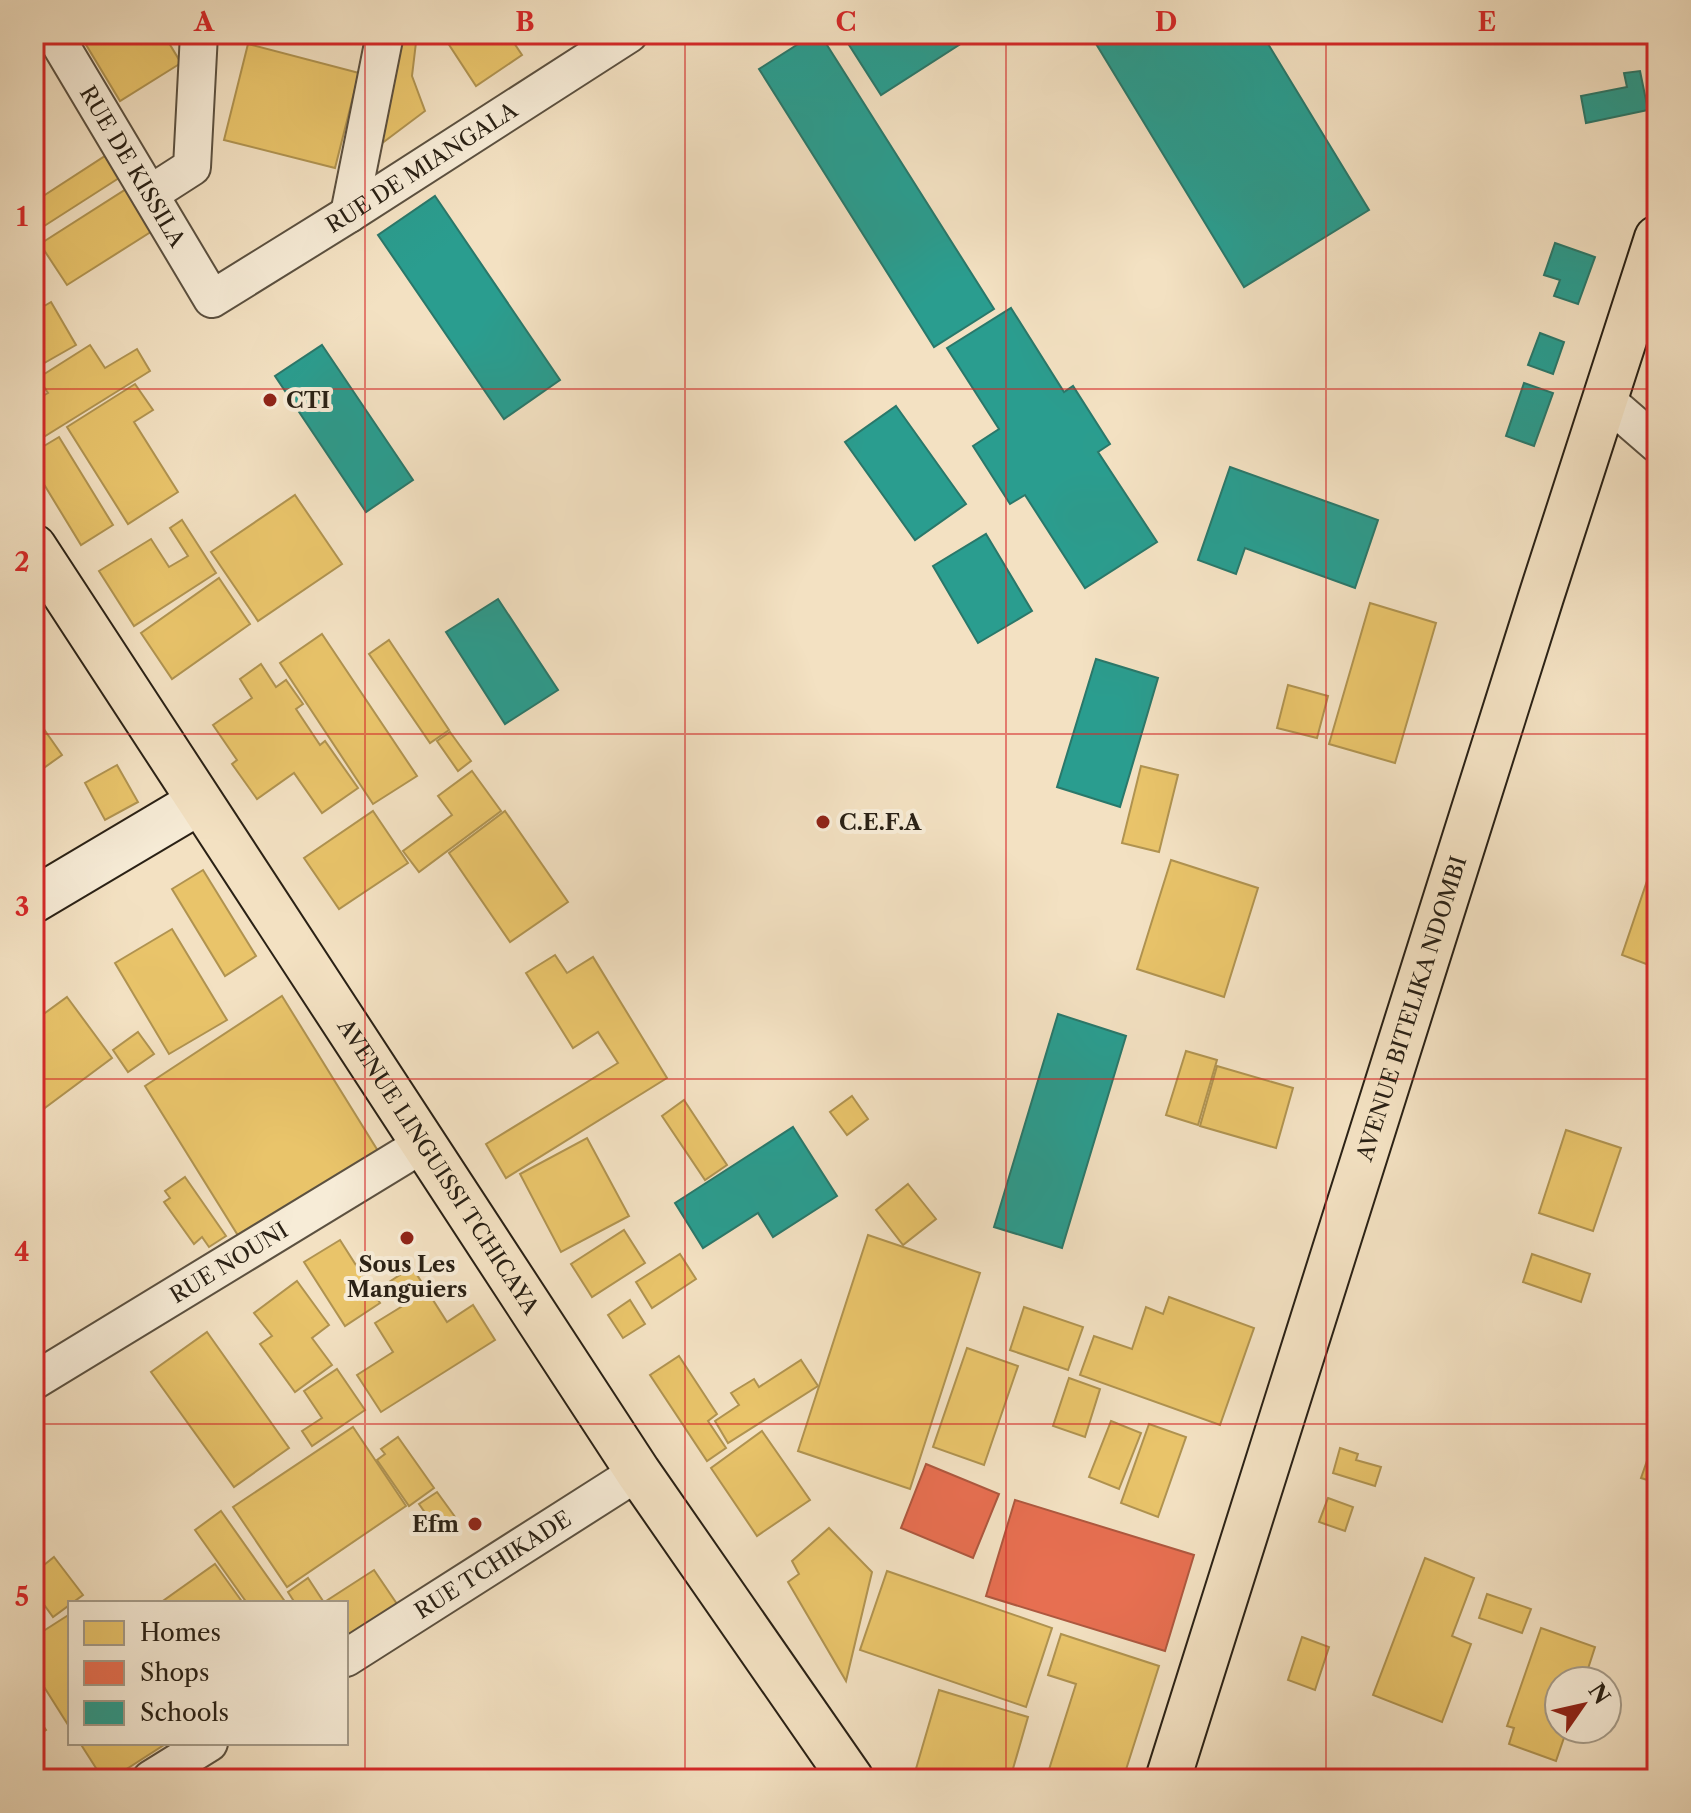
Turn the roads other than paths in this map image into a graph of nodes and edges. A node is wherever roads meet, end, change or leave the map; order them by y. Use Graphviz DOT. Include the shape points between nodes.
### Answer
graph roads {
  1 [pos="54,34"];
  2 [pos="199,34"];
  3 [pos="385,34"];
  4 [pos="629,34"];
  5 [pos="150,194"];
  6 [pos="349,214"];
  7 [pos="1657,238"];
  8 [pos="212,299"];
  9 [pos="1605,399"];
  10 [pos="1657,444"];
  11 [pos="34,547"];
  12 [pos="199,802"];
  13 [pos="34,900"];
  14 [pos="423,1144"];
  15 [pos="34,1381"];
  16 [pos="638,1472"];
  17 [pos="348,1657"];
  18 [pos="206,1745"];
  19 [pos="151,1779"];
  20 [pos="851,1779"];
  21 [pos="1168,1779"];
  1 -- 5 [label="street, RUE DE KISSILA"];
  2 -- 5 [label="street" via="192,167"];
  3 -- 6 [label="street"];
  4 -- 6 [label="street, RUE DE MIANGALA"];
  5 -- 8 [label="street, RUE DE KISSILA"];
  6 -- 8 [label="street, RUE DE MIANGALA"];
  7 -- 9 [label="main road, AVENUE BITELIKA NDOMBI"];
  9 -- 10 [label="street"];
  9 -- 21 [label="main road, AVENUE BITELIKA NDOMBI"];
  11 -- 12 [label="main road, AVENUE LINGUISSI TCHICAYA"];
  12 -- 13 [label="street"];
  12 -- 14 [label="main road, AVENUE LINGUISSI TCHICAYA"];
  14 -- 15 [label="street, RUE NOUNI"];
  14 -- 16 [label="main road, AVENUE LINGUISSI TCHICAYA"];
  16 -- 17 [label="street, RUE TCHIKADE"];
  16 -- 20 [label="main road, AVENUE LINGUISSI TCHICAYA"];
  18 -- 19 [label="street"];
}
